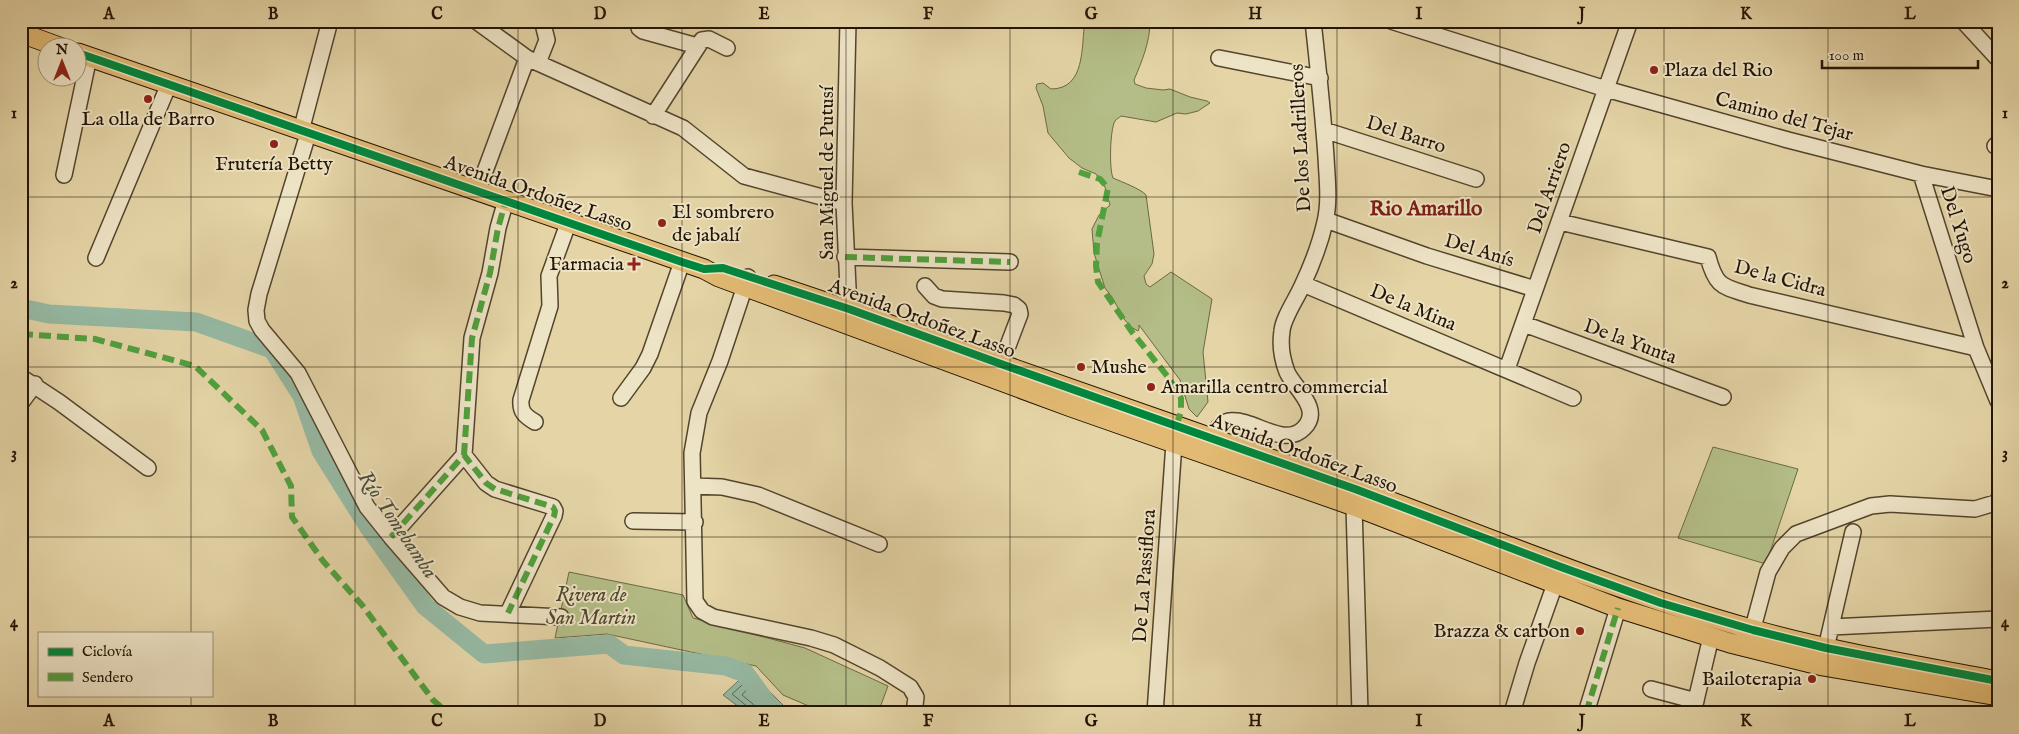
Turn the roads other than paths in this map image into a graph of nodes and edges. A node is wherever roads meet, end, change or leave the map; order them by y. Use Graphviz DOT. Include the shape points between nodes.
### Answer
graph roads {
  1 [pos="330,21"];
  2 [pos="476,21"];
  3 [pos="545,21"];
  4 [pos="638,21"];
  5 [pos="848,21"];
  6 [pos="1313,21"];
  7 [pos="1391,21"];
  8 [pos="1630,21"];
  9 [pos="1963,21"];
  10 [pos="21,34"];
  11 [pos="38,40"];
  12 [pos="696,46"];
  13 [pos="727,48"];
  14 [pos="88,57"];
  15 [pos="1219,58"];
  16 [pos="1998,59"];
  17 [pos="532,61"];
  18 [pos="1320,78"];
  19 [pos="169,84"];
  20 [pos="78,88"];
  21 [pos="1606,89"];
  22 [pos="654,116"];
  23 [pos="1324,130"];
  24 [pos="305,132"];
  25 [pos="1921,174"];
  26 [pos="64,175"];
  27 [pos="1476,179"];
  28 [pos="1998,189"];
  29 [pos="478,190"];
  30 [pos="506,200"];
  31 [pos="844,203"];
  32 [pos="1326,220"];
  33 [pos="569,221"];
  34 [pos="1560,222"];
  35 [pos="845,257"];
  36 [pos="96,258"];
  37 [pos="682,262"];
  38 [pos="1010,262"];
  39 [pos="746,282"];
  40 [pos="1303,284"];
  41 [pos="925,286"];
  42 [pos="1535,289"];
  43 [pos="846,316"];
  44 [pos="1524,324"];
  45 [pos="1976,348"];
  46 [pos="1001,364"];
  47 [pos="1507,369"];
  48 [pos="28,380"];
  49 [pos="1723,397"];
  50 [pos="621,398"];
  51 [pos="1573,398"];
  52 [pos="1998,401"];
  53 [pos="21,403"];
  54 [pos="535,422"];
  55 [pos="1212,439"];
  56 [pos="1174,443"];
  57 [pos="464,455"];
  58 [pos="148,468"];
  59 [pos="692,486"];
  60 [pos="1998,500"];
  61 [pos="1354,506"];
  62 [pos="633,521"];
  63 [pos="695,522"];
  64 [pos="1853,532"];
  65 [pos="391,537"];
  66 [pos="879,544"];
  67 [pos="1555,584"];
  68 [pos="1618,608"];
  69 [pos="508,613"];
  70 [pos="561,617"];
  71 [pos="1998,620"];
  72 [pos="1831,627"];
  73 [pos="1712,637"];
  74 [pos="1751,639"];
  75 [pos="1826,648"];
  76 [pos="1998,681"];
  77 [pos="1651,689"];
  78 [pos="1998,696"];
  79 [pos="1694,707"];
  80 [pos="914,713"];
  81 [pos="1155,713"];
  82 [pos="1360,713"];
  83 [pos="1512,713"];
  84 [pos="1586,713"];
  1 -- 24 [label="street"];
  2 -- 17 [label="street"];
  3 -- 17 [label="street" via="547,40"];
  4 -- 12 [label="street" via="643,31"];
  5 -- 31 [label="street, San Miguel de Putusí"];
  6 -- 18 [label="street, De los Ladrilleros"];
  7 -- 21 [label="street, Camino del Tejar"];
  8 -- 21 [label="street, Del Arriero"];
  9 -- 16 [label="street"];
  10 -- 11 [label="main road"];
  12 -- 13 [label="street" via="705,38"];
  12 -- 22 [label="street"];
  14 -- 19 [label="main road, Avenida Ordoñez Lasso"];
  15 -- 18 [label="street"];
  17 -- 22 [label="street"];
  17 -- 29 [label="street"];
  18 -- 23 [label="street, De los Ladrilleros"];
  19 -- 24 [label="main road, Avenida Ordoñez Lasso"];
  19 -- 36 [label="street"];
  20 -- 26 [label="street"];
  21 -- 25 [label="street, Camino del Tejar"];
  21 -- 34 [label="street, Del Arriero"];
  22 -- 31 [label="street" via="683,128 744,176"];
  23 -- 27 [label="street, Del Barro"];
  23 -- 32 [label="street, De los Ladrilleros" via="1328,197"];
  24 -- 29 [label="main road, Avenida Ordoñez Lasso"];
  24 -- 65 [label="street" via="260,294 257,321 298,373 367,506"];
  25 -- 28 [label="street, Camino del Tejar"];
  25 -- 45 [label="street, Del Yugo"];
  29 -- 30 [label="main road, Avenida Ordoñez Lasso"];
  30 -- 33 [label="main road, Avenida Ordoñez Lasso"];
  30 -- 57 [label="street" via="472,338"];
  31 -- 35 [label="street, San Miguel de Putusí"];
  32 -- 40 [label="street, De los Ladrilleros" via="1317,253"];
  32 -- 42 [label="street, Del Anís" via="1427,256"];
  33 -- 37 [label="main road, Avenida Ordoñez Lasso"];
  33 -- 54 [label="street" via="549,276 550,306 521,400 524,415"];
  34 -- 42 [label="street, Del Arriero"];
  34 -- 45 [label="street, De la Cidra" via="1708,258 1712,275 1722,286 1750,295"];
  35 -- 38 [label="street"];
  35 -- 43 [label="street, San Miguel de Putusí"];
  37 -- 39 [label="main road, Avenida Ordoñez Lasso" via="719,277"];
  37 -- 50 [label="street" via="650,354"];
  39 -- 43 [label="main road, Avenida Ordoñez Lasso"];
  39 -- 59 [label="street" via="699,413 692,453"];
  40 -- 47 [label="street, De la Mina"];
  40 -- 55 [label="street, De los Ladrilleros" via="1282,329 1282,350 1288,373 1310,409 1305,428 1296,434 1281,435 1238,421 1228,421 1215,430"];
  41 -- 46 [label="street" via="942,299 1004,303 1020,308"];
  42 -- 44 [label="street, Del Arriero"];
  43 -- 46 [label="main road, Avenida Ordoñez Lasso"];
  43 -- 56 [label="main road, Avenida Ordoñez Lasso" via="1070,407"];
  44 -- 47 [label="street, Del Arriero"];
  44 -- 49 [label="street, De la Yunta"];
  45 -- 52 [label="street, Del Yugo"];
  46 -- 55 [label="main road, Avenida Ordoñez Lasso"];
  47 -- 51 [label="street, De la Mina"];
  48 -- 53 [label="street"];
  48 -- 58 [label="street"];
  55 -- 74 [label="main road, Avenida Ordoñez Lasso" via="1355,489"];
  56 -- 61 [label="main road, Avenida Ordoñez Lasso"];
  56 -- 81 [label="street, De La Passiflora"];
  57 -- 65 [label="street"];
  57 -- 69 [label="street" via="486,483 495,489 554,507 555,511"];
  59 -- 63 [label="street"];
  59 -- 66 [label="street" via="722,487 758,495"];
  60 -- 74 [label="street" via="1976,510 1890,504 1871,506 1796,534 1782,548 1768,572"];
  61 -- 67 [label="main road, Avenida Ordoñez Lasso"];
  61 -- 82 [label="street"];
  62 -- 63 [label="street"];
  63 -- 80 [label="street" via="696,601 702,611 713,617 834,645 910,687 916,697"];
  64 -- 72 [label="street"];
  65 -- 69 [label="street" via="448,601 474,612"];
  67 -- 68 [label="main road, Avenida Ordoñez Lasso"];
  67 -- 83 [label="street"];
  68 -- 73 [label="main road, Avenida Ordoñez Lasso"];
  68 -- 84 [label="street"];
  69 -- 70 [label="street"];
  71 -- 72 [label="street"];
  72 -- 75 [label="street"];
  73 -- 74 [label="main road, Avenida Ordoñez Lasso"];
  73 -- 79 [label="street"];
  74 -- 75 [label="main road"];
  74 -- 78 [label="main road" via="1823,666"];
  75 -- 76 [label="main road"];
  77 -- 79 [label="street"];
}
